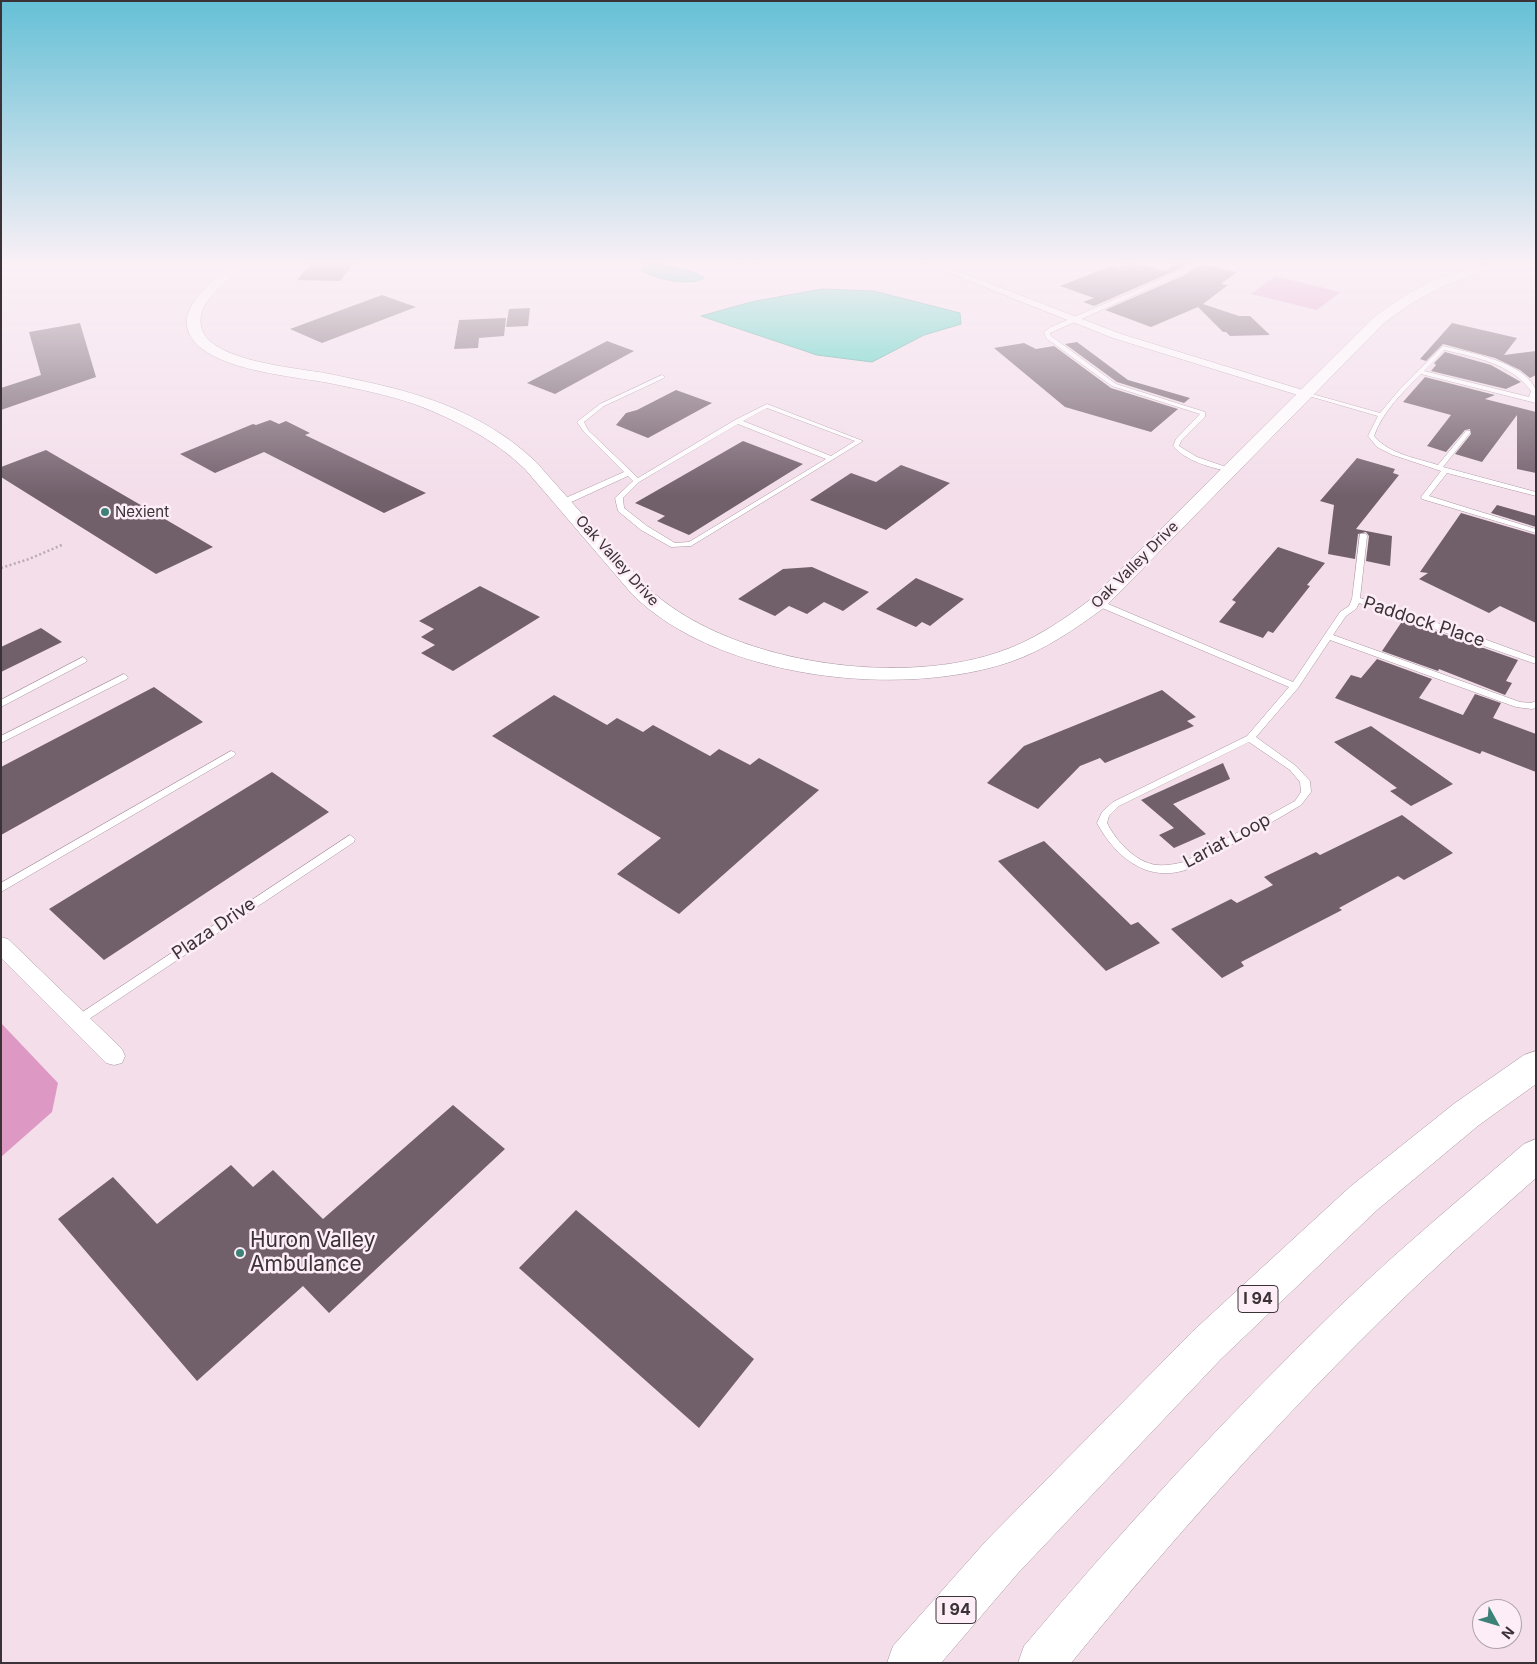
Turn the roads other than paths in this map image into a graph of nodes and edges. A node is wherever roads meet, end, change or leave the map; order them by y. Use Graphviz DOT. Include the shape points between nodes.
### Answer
graph roads {
  1 [pos="203,341"];
  2 [pos="1053,341"];
  3 [pos="1132,341"];
  4 [pos="1358,341"];
  5 [pos="1421,372"];
  6 [pos="662,377"];
  7 [pos="1305,394"];
  8 [pos="1534,400"];
  9 [pos="1382,415"];
  10 [pos="738,421"];
  11 [pos="1468,432"];
  12 [pos="831,458"];
  13 [pos="1442,469"];
  14 [pos="1230,470"];
  15 [pos="629,473"];
  16 [pos="636,481"];
  17 [pos="1536,494"];
  18 [pos="564,502"];
  19 [pos="1536,531"];
  20 [pos="1364,536"];
  21 [pos="1356,599"];
  22 [pos="1098,604"];
  23 [pos="1328,636"];
  24 [pos="83,660"];
  25 [pos="1536,661"];
  26 [pos="124,677"];
  27 [pos="1295,686"];
  28 [pos="1,704"];
  29 [pos="1536,704"];
  30 [pos="1250,738"];
  31 [pos="1,740"];
  32 [pos="231,754"];
  33 [pos="350,838"];
  34 [pos="1,888"];
  35 [pos="1,945"];
  36 [pos="79,1020"];
  37 [pos="114,1056"];
  38 [pos="1536,1065"];
  39 [pos="1536,1155"];
  40 [pos="910,1663"];
  41 [pos="1041,1663"];
  1 -- 18 [label="street, Oak Valley Drive" via="222,354 243,362 379,389 455,416 482,429 515,452"];
  2 -- 14 [label="lane" via="1114,385 1203,413 1176,446 1196,459"];
  3 -- 7 [label="street"];
  4 -- 7 [label="street, Oak Valley Drive"];
  5 -- 8 [label="lane"];
  5 -- 8 [label="lane" via="1443,348 1484,358 1531,384"];
  5 -- 9 [label="lane"];
  6 -- 15 [label="lane" via="602,405 580,422 586,432"];
  7 -- 9 [label="lane"];
  7 -- 14 [label="street, Oak Valley Drive"];
  9 -- 13 [label="lane" via="1371,436 1379,446"];
  10 -- 12 [label="lane"];
  10 -- 12 [label="lane" via="767,406 860,441"];
  10 -- 16 [label="lane"];
  11 -- 13 [label="lane"];
  12 -- 16 [label="lane" via="691,544 674,545 663,540 621,508 619,498"];
  13 -- 17 [label="lane"];
  13 -- 19 [label="lane" via="1425,497"];
  14 -- 22 [label="street, Oak Valley Drive"];
  15 -- 16 [label="lane"];
  15 -- 18 [label="lane"];
  18 -- 22 [label="street, Oak Valley Drive" via="657,607 700,634 734,648 795,664 838,671 891,673 942,671 989,662 1028,648 1064,629"];
  20 -- 21 [label="lane"];
  21 -- 23 [label="lane, Paddock Place"];
  21 -- 25 [label="lane, Paddock Place"];
  22 -- 27 [label="lane"];
  23 -- 27 [label="lane, Paddock Place"];
  23 -- 29 [label="lane" via="1519,705"];
  24 -- 28 [label="lane"];
  26 -- 31 [label="lane"];
  27 -- 30 [label="lane, Lariat Loop"];
  30 -- 30 [label="lane, Lariat Loop" via="1116,804 1105,814 1102,823 1107,836 1139,863 1154,869 1170,869 1187,864 1298,803 1306,792 1305,781 1293,768"];
  32 -- 34 [label="lane"];
  33 -- 36 [label="lane, Plaza Drive"];
  35 -- 36 [label="street"];
  36 -- 37 [label="street"];
  38 -- 40 [label="highway, I 94" via="1467,1114 1364,1198 1207,1345 1002,1557"];
  39 -- 41 [label="highway" via="1400,1276 1264,1410 1099,1591"];
}
